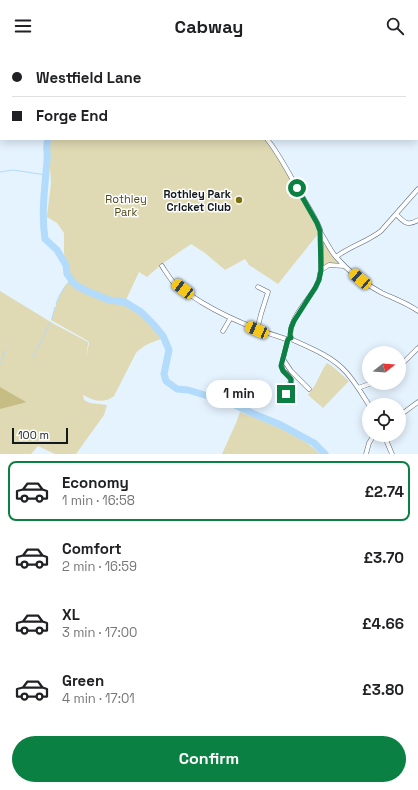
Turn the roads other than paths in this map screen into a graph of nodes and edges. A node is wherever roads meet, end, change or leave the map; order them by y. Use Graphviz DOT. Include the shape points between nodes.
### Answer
graph roads {
  1 [pos="268,140"];
  2 [pos="418,189"];
  3 [pos="396,214"];
  4 [pos="418,220"];
  5 [pos="320,233"];
  6 [pos="336,257"];
  7 [pos="162,266"];
  8 [pos="344,266"];
  9 [pos="321,270"];
  10 [pos="258,287"];
  11 [pos="418,311"];
  12 [pos="230,319"];
  13 [pos="223,330"];
  14 [pos="257,330"];
  15 [pos="289,338"];
  16 [pos="418,348"];
  17 [pos="283,359"];
  18 [pos="406,360"];
  19 [pos="362,387"];
  20 [pos="358,388"];
  21 [pos="308,389"];
  22 [pos="288,392"];
  23 [pos="364,398"];
  24 [pos="418,402"];
  25 [pos="406,411"];
  26 [pos="370,442"];
  27 [pos="387,442"];
  28 [pos="366,454"];
  29 [pos="392,454"];
  1 -- 5 [label="street" via="304,199"];
  2 -- 3 [label="street"];
  3 -- 4 [label="street" via="407,223 411,224"];
  3 -- 6 [label="street" via="378,233"];
  5 -- 6 [label="street"];
  5 -- 9 [label="street"];
  6 -- 8 [label="street"];
  7 -- 12 [label="street" via="174,283"];
  8 -- 9 [label="street" via="329,265"];
  8 -- 11 [label="street" via="366,284"];
  9 -- 15 [label="street" via="315,288 294,321"];
  10 -- 14 [label="street" via="268,292"];
  12 -- 13 [label="street"];
  12 -- 14 [label="street"];
  14 -- 15 [label="street"];
  15 -- 17 [label="street"];
  15 -- 20 [label="street" via="339,365"];
  16 -- 18 [label="street"];
  17 -- 21 [label="street"];
  17 -- 22 [label="street" via="282,370 291,380"];
  19 -- 20 [label="street"];
  20 -- 23 [label="street"];
  24 -- 25 [label="street"];
  26 -- 28 [label="street"];
  27 -- 29 [label="street"];
}
